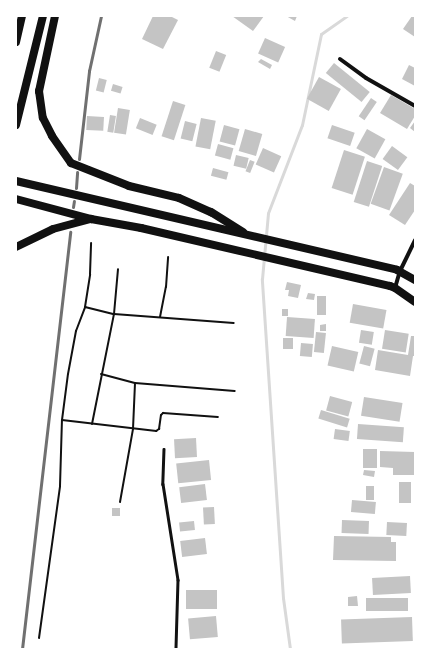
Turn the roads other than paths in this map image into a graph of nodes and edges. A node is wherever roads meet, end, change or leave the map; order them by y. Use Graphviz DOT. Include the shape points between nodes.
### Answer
graph roads {
  1 [pos="22,16"];
  2 [pos="42,16"];
  3 [pos="55,16"];
  4 [pos="16,42"];
  5 [pos="340,59"];
  6 [pos="415,106"];
  7 [pos="16,125"];
  8 [pos="16,181"];
  9 [pos="16,199"];
  10 [pos="90,219"];
  11 [pos="250,235"];
  12 [pos="415,240"];
  13 [pos="16,247"];
  14 [pos="400,271"];
  15 [pos="415,280"];
  16 [pos="395,288"];
  17 [pos="415,302"];
  18 [pos="164,449"];
  19 [pos="176,649"];
  1 -- 4 [label="main road"];
  2 -- 7 [label="main road"];
  3 -- 11 [label="main road" via="39,91 43,118 71,163 129,186 179,198 211,212"];
  5 -- 6 [label="street" via="366,78"];
  8 -- 11 [label="main road"];
  9 -- 10 [label="main road"];
  10 -- 13 [label="main road" via="53,229"];
  10 -- 16 [label="main road" via="141,228"];
  11 -- 14 [label="main road"];
  12 -- 14 [label="street"];
  14 -- 15 [label="main road"];
  14 -- 16 [label="street"];
  16 -- 17 [label="main road"];
  18 -- 19 [label="lane" via="163,484 178,580"];
}
